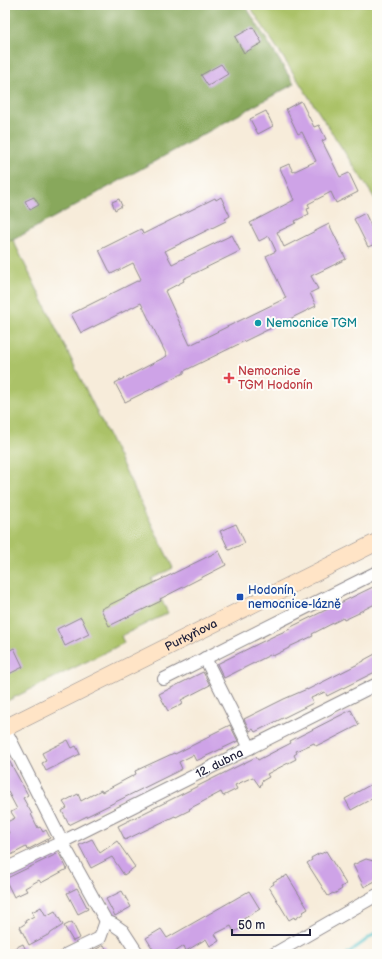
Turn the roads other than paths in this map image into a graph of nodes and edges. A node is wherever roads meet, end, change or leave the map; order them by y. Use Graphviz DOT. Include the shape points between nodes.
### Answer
graph roads {
  1 [pos="377,542"];
  2 [pos="377,572"];
  3 [pos="205,658"];
  4 [pos="164,679"];
  5 [pos="377,684"];
  6 [pos="5,729"];
  7 [pos="250,748"];
  8 [pos="62,842"];
  9 [pos="5,869"];
  10 [pos="377,895"];
  11 [pos="106,921"];
  12 [pos="67,954"];
  13 [pos="138,954"];
  14 [pos="274,954"];
  1 -- 6 [label="street, Purkyňova"];
  2 -- 3 [label="street"];
  3 -- 4 [label="street"];
  3 -- 7 [label="street"];
  5 -- 7 [label="street, 12. dubna"];
  6 -- 8 [label="street"];
  7 -- 8 [label="street, 12. dubna"];
  8 -- 9 [label="street, 12. dubna"];
  8 -- 11 [label="street"];
  10 -- 14 [label="street"];
  11 -- 12 [label="street" via="100,938"];
  11 -- 13 [label="street" via="124,931"];
}
